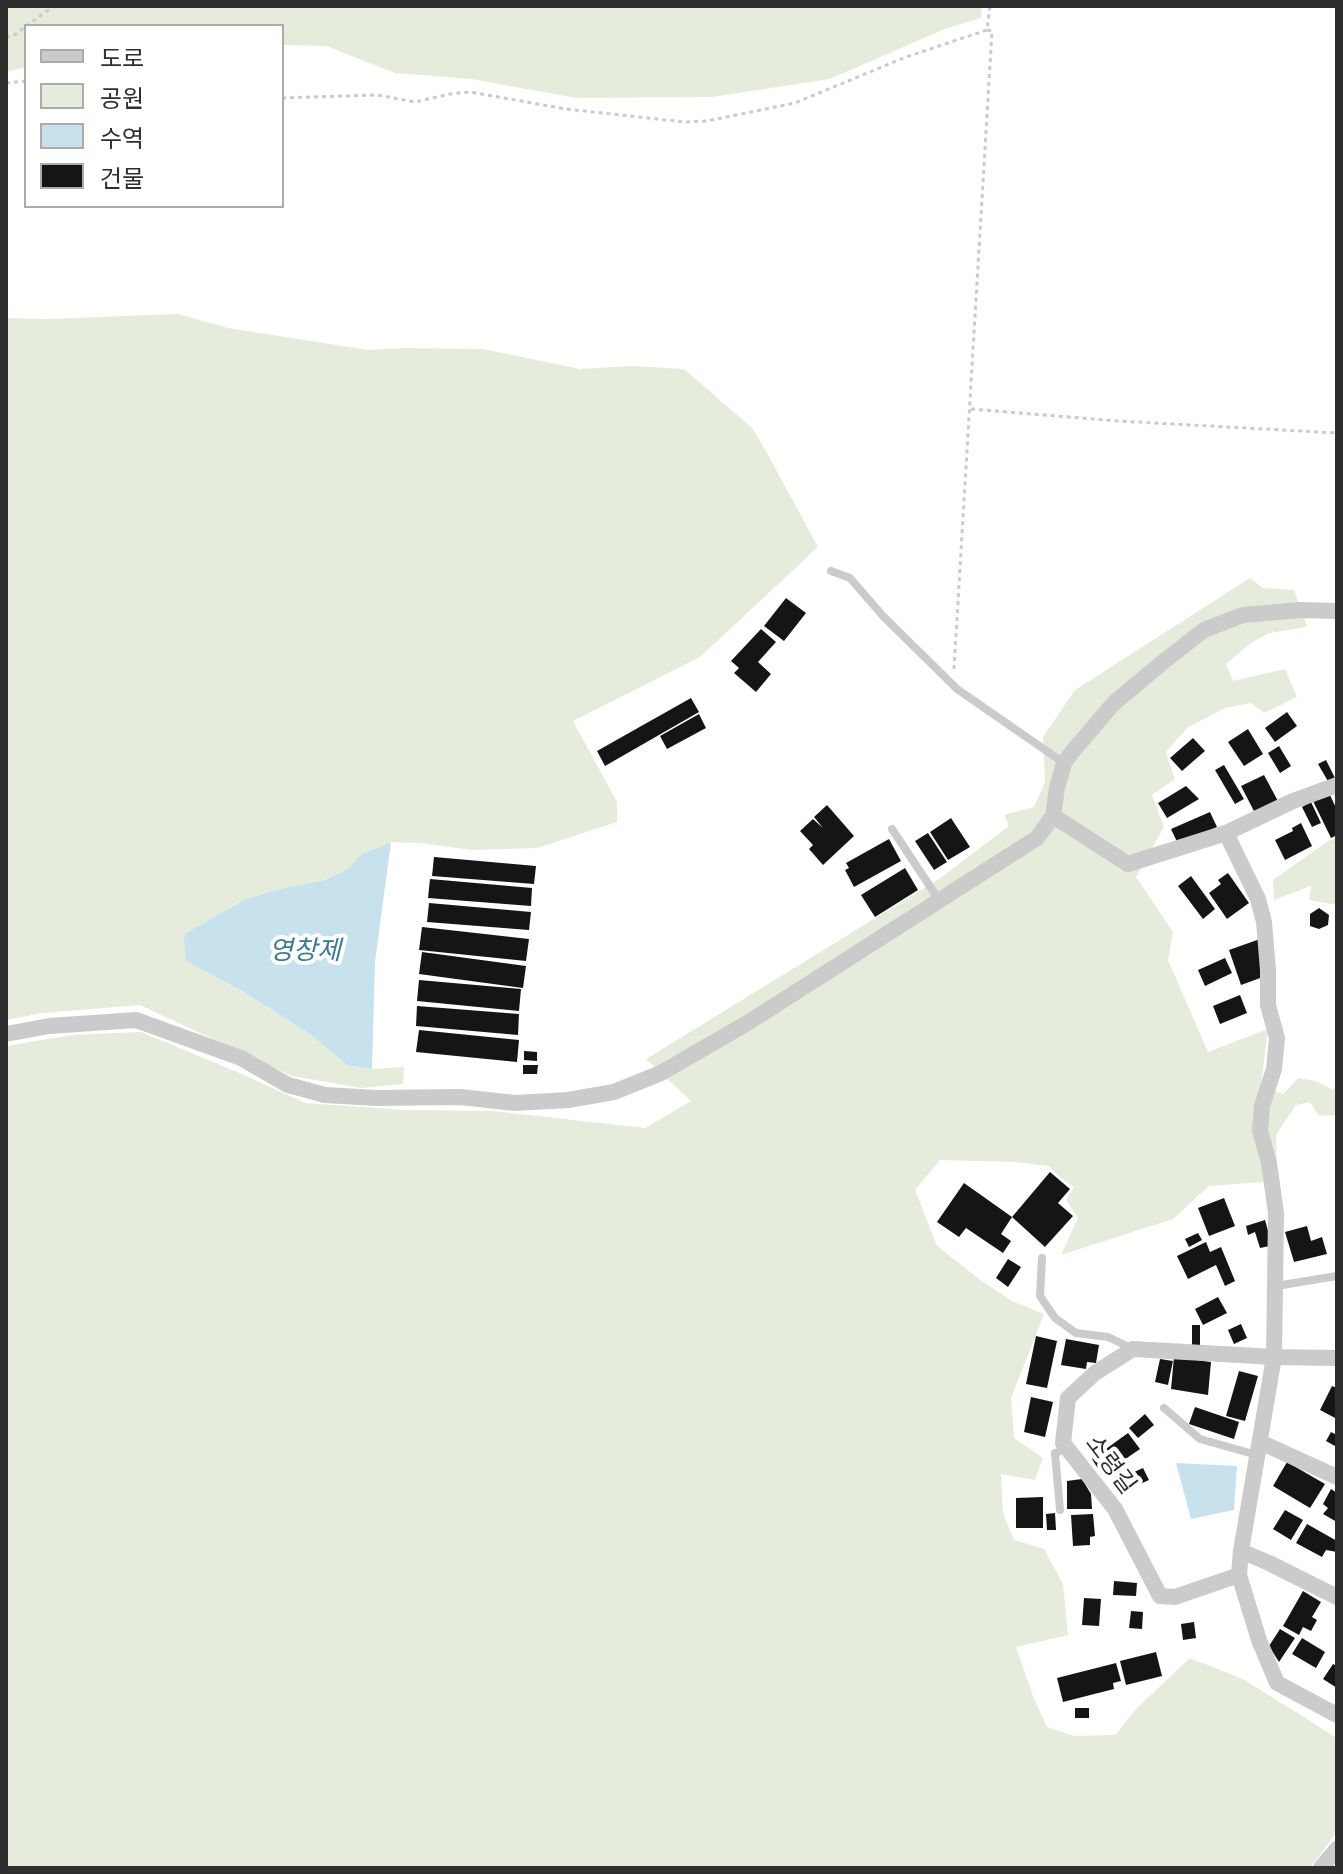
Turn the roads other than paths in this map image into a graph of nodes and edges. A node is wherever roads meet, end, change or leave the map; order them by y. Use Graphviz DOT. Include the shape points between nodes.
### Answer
graph roads {
  1 [pos="831,571"];
  2 [pos="1337,611"];
  3 [pos="1064,763"];
  4 [pos="1337,785"];
  5 [pos="1053,816"];
  6 [pos="892,829"];
  7 [pos="1226,833"];
  8 [pos="940,901"];
  9 [pos="6,1034"];
  10 [pos="1042,1258"];
  11 [pos="1337,1276"];
  12 [pos="1275,1287"];
  13 [pos="1133,1349"];
  14 [pos="1274,1357"];
  15 [pos="1337,1358"];
  16 [pos="1164,1408"];
  17 [pos="1067,1449"];
  18 [pos="1259,1449"];
  19 [pos="1337,1477"];
  20 [pos="1060,1510"];
  21 [pos="1241,1551"];
  22 [pos="1239,1575"];
  23 [pos="1337,1597"];
  24 [pos="1337,1715"];
  25 [pos="1337,1849"];
  26 [pos="1321,1868"];
  1 -- 3 [label="lane" via="850,578 953,685"];
  2 -- 3 [label="street" via="1243,615 1204,630 1114,703"];
  3 -- 5 [label="street"];
  4 -- 7 [label="street"];
  5 -- 7 [label="street" via="1128,864"];
  5 -- 8 [label="street" via="1037,838"];
  6 -- 8 [label="lane"];
  7 -- 12 [label="street" via="1264,922 1268,1005 1277,1038 1260,1130 1276,1213"];
  8 -- 9 [label="street" via="661,1073 614,1092 568,1100 515,1103 325,1095 288,1085 241,1058 136,1020"];
  10 -- 13 [label="lane" via="1040,1296 1055,1318 1076,1333 1108,1337"];
  11 -- 12 [label="lane"];
  12 -- 14 [label="street"];
  13 -- 14 [label="street"];
  13 -- 17 [label="street, 소령길" via="1068,1398 1063,1443"];
  14 -- 15 [label="street"];
  14 -- 18 [label="street"];
  16 -- 18 [label="lane" via="1200,1439"];
  17 -- 20 [label="lane" via="1055,1453"];
  17 -- 22 [label="street, 소령길" via="1115,1509 1160,1596 1175,1597"];
  18 -- 19 [label="street"];
  18 -- 21 [label="street"];
  21 -- 22 [label="street"];
  21 -- 23 [label="street"];
  22 -- 24 [label="street" via="1277,1683"];
  25 -- 26 [label="street"];
}
